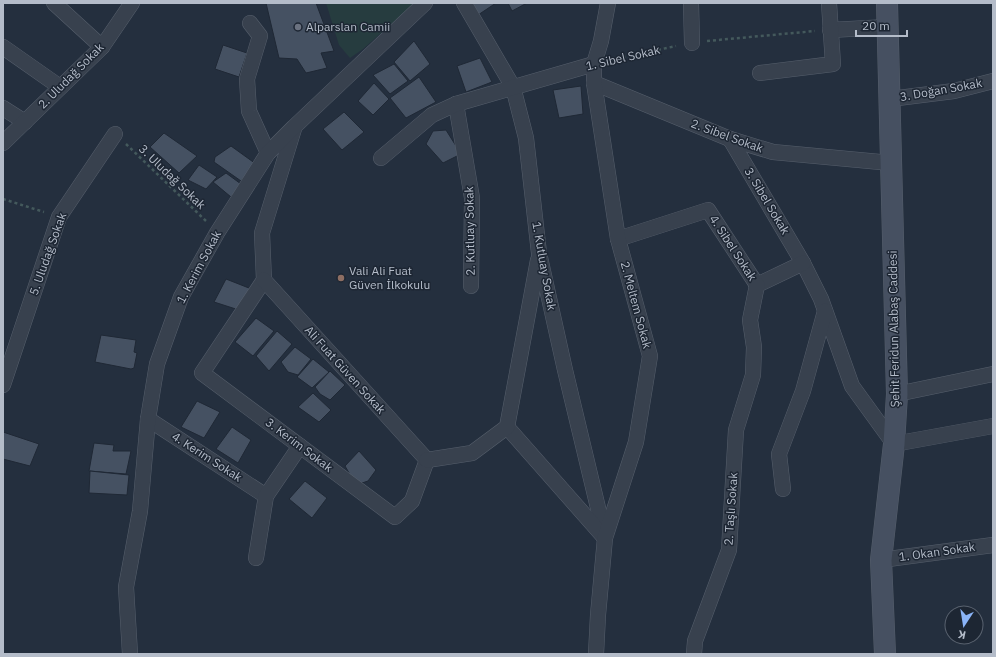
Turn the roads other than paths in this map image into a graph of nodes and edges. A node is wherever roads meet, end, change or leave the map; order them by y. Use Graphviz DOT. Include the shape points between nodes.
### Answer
graph roads {
  1 [pos="54,3"];
  2 [pos="132,3"];
  3 [pos="425,3"];
  4 [pos="464,3"];
  5 [pos="608,3"];
  6 [pos="691,3"];
  7 [pos="829,3"];
  8 [pos="887,3"];
  9 [pos="250,23"];
  10 [pos="888,27"];
  11 [pos="830,30"];
  12 [pos="692,43"];
  13 [pos="3,47"];
  14 [pos="102,47"];
  15 [pos="594,64"];
  16 [pos="760,73"];
  17 [pos="993,81"];
  18 [pos="594,83"];
  19 [pos="60,87"];
  20 [pos="513,87"];
  21 [pos="890,99"];
  22 [pos="456,104"];
  23 [pos="3,108"];
  24 [pos="25,122"];
  25 [pos="294,126"];
  26 [pos="115,134"];
  27 [pos="730,140"];
  28 [pos="3,143"];
  29 [pos="268,153"];
  30 [pos="381,158"];
  31 [pos="891,163"];
  32 [pos="618,239"];
  33 [pos="539,253"];
  34 [pos="803,263"];
  35 [pos="264,280"];
  36 [pos="757,285"];
  37 [pos="471,286"];
  38 [pos="825,311"];
  39 [pos="993,374"];
  40 [pos="3,385"];
  41 [pos="896,394"];
  42 [pos="148,419"];
  43 [pos="993,426"];
  44 [pos="507,427"];
  45 [pos="894,444"];
  46 [pos="300,446"];
  47 [pos="427,460"];
  48 [pos="783,489"];
  49 [pos="266,496"];
  50 [pos="605,538"];
  51 [pos="993,544"];
  52 [pos="256,558"];
  53 [pos="881,560"];
  54 [pos="130,654"];
  55 [pos="596,654"];
  56 [pos="694,654"];
  57 [pos="885,654"];
  1 -- 14 [label="street"];
  2 -- 14 [label="street, 2. Uludağ Sokak"];
  3 -- 25 [label="street, 1. Kerim Sokak"];
  4 -- 20 [label="street, 1. Kutluay Sokak"];
  5 -- 15 [label="street, 2. Meltem Sokak"];
  6 -- 12 [label="street"];
  7 -- 11 [label="street"];
  8 -- 10 [label="street, Şehit Feridun Alabaş Caddesi"];
  9 -- 29 [label="street" via="260,36 247,79 249,111"];
  10 -- 11 [label="street"];
  10 -- 21 [label="street, Şehit Feridun Alabaş Caddesi"];
  11 -- 16 [label="street" via="833,64"];
  13 -- 19 [label="street"];
  14 -- 19 [label="street, 2. Uludağ Sokak"];
  15 -- 18 [label="street, 2. Meltem Sokak"];
  15 -- 20 [label="street, 1. Sibel Sokak"];
  17 -- 21 [label="street, 3. Doğan Sokak" via="954,91"];
  18 -- 27 [label="street, 2. Sibel Sokak"];
  18 -- 32 [label="street, 2. Meltem Sokak"];
  19 -- 24 [label="street, 2. Uludağ Sokak"];
  20 -- 22 [label="street, 1. Sibel Sokak"];
  20 -- 33 [label="street, 1. Kutluay Sokak" via="526,138"];
  21 -- 31 [label="street, Şehit Feridun Alabaş Caddesi"];
  22 -- 30 [label="street, 1. Sibel Sokak" via="432,115"];
  22 -- 37 [label="street, 2. Kutluay Sokak" via="472,198"];
  23 -- 24 [label="street"];
  24 -- 28 [label="street, 2. Uludağ Sokak"];
  25 -- 29 [label="street, 1. Kerim Sokak"];
  25 -- 35 [label="street" via="262,232"];
  26 -- 40 [label="street, 5. Uludağ Sokak" via="59,217"];
  27 -- 31 [label="street, 2. Sibel Sokak" via="773,152"];
  27 -- 34 [label="street, 3. Sibel Sokak"];
  29 -- 42 [label="street, 1. Kerim Sokak" via="181,297 157,364"];
  31 -- 41 [label="street, Şehit Feridun Alabaş Caddesi"];
  32 -- 36 [label="street, 4. Sibel Sokak" via="708,210"];
  32 -- 50 [label="street, 2. Meltem Sokak" via="650,356 636,442"];
  33 -- 44 [label="street"];
  33 -- 50 [label="street, 1. Kutluay Sokak"];
  34 -- 36 [label="street"];
  34 -- 38 [label="street, 3. Sibel Sokak"];
  35 -- 46 [label="street, 3. Kerim Sokak" via="202,373"];
  35 -- 47 [label="street, Ali Fuat Güven Sokak"];
  36 -- 56 [label="street, 2. Taşlı Sokak" via="750,320 754,347 753,375 736,430 729,550 695,641"];
  38 -- 45 [label="street, 3. Sibel Sokak" via="852,386"];
  38 -- 48 [label="street" via="804,391 779,454"];
  39 -- 41 [label="street"];
  41 -- 45 [label="street, Şehit Feridun Alabaş Caddesi"];
  42 -- 49 [label="street, 4. Kerim Sokak"];
  42 -- 54 [label="street, 1. Kerim Sokak" via="140,511 126,587"];
  43 -- 45 [label="street"];
  44 -- 47 [label="street" via="472,453"];
  44 -- 50 [label="street"];
  45 -- 53 [label="street, Şehit Feridun Alabaş Caddesi"];
  46 -- 47 [label="street, 3. Kerim Sokak" via="395,517 412,501"];
  46 -- 49 [label="street"];
  49 -- 52 [label="street"];
  50 -- 55 [label="street, 2. Meltem Sokak"];
  51 -- 53 [label="street, 1. Okan Sokak"];
  53 -- 57 [label="street, Şehit Feridun Alabaş Caddesi"];
}
